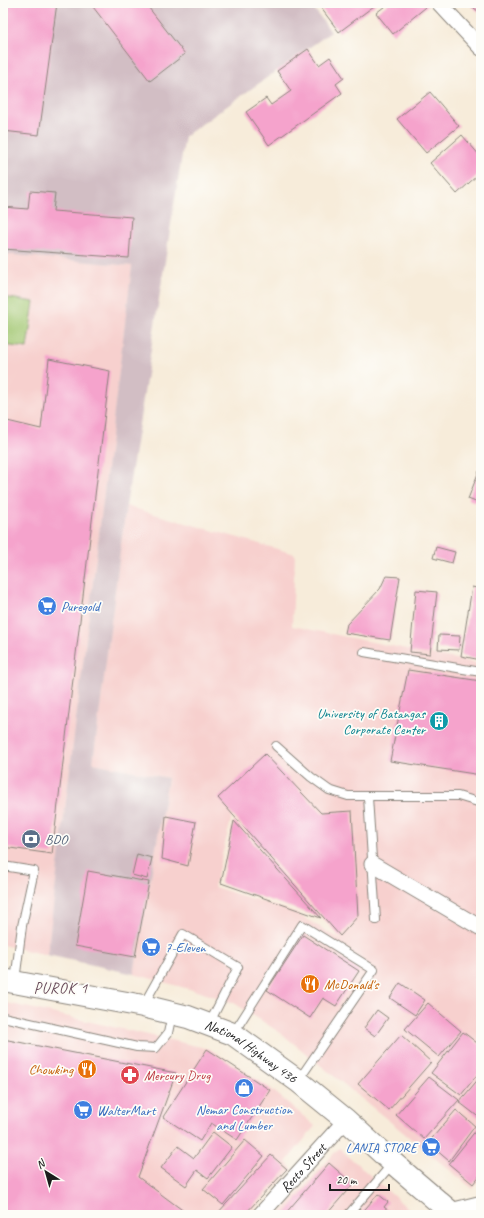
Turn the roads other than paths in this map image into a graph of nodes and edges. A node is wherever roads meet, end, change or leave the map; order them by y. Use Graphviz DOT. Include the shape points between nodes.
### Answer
graph roads {
  1 [pos="439,3"];
  2 [pos="481,48"];
  3 [pos="364,652"];
  4 [pos="481,672"];
  5 [pos="276,746"];
  6 [pos="368,797"];
  7 [pos="481,803"];
  8 [pos="372,864"];
  9 [pos="3,866"];
  10 [pos="376,920"];
  11 [pos="481,928"];
  12 [pos="9,981"];
  13 [pos="143,1006"];
  14 [pos="172,1014"];
  15 [pos="3,1017"];
  16 [pos="209,1025"];
  17 [pos="233,1034"];
  18 [pos="298,1081"];
  19 [pos="346,1120"];
  20 [pos="393,1163"];
  21 [pos="481,1207"];
  22 [pos="260,1215"];
  23 [pos="348,1215"];
  24 [pos="453,1215"];
  1 -- 2 [label="street"];
  3 -- 4 [label="lane"];
  5 -- 6 [label="lane" via="311,778 329,790 348,796"];
  6 -- 7 [label="lane" via="458,796"];
  6 -- 8 [label="lane"];
  8 -- 10 [label="lane"];
  8 -- 11 [label="street"];
  9 -- 12 [label="lane" via="34,872"];
  12 -- 13 [label="main road, National Highway 436"];
  13 -- 14 [label="main road, National Highway 436"];
  13 -- 16 [label="lane" via="183,934 238,966"];
  14 -- 15 [label="lane" via="168,1033 156,1048 137,1047"];
  14 -- 16 [label="main road, National Highway 436"];
  16 -- 17 [label="main road, National Highway 436"];
  17 -- 18 [label="main road, National Highway 436"];
  17 -- 18 [label="lane" via="302,925 374,970"];
  18 -- 19 [label="main road, National Highway 436"];
  19 -- 20 [label="main road, National Highway 436"];
  19 -- 22 [label="street, Recto Street"];
  20 -- 23 [label="lane"];
  20 -- 24 [label="main road, National Highway 436"];
  21 -- 24 [label="main road"];
}
